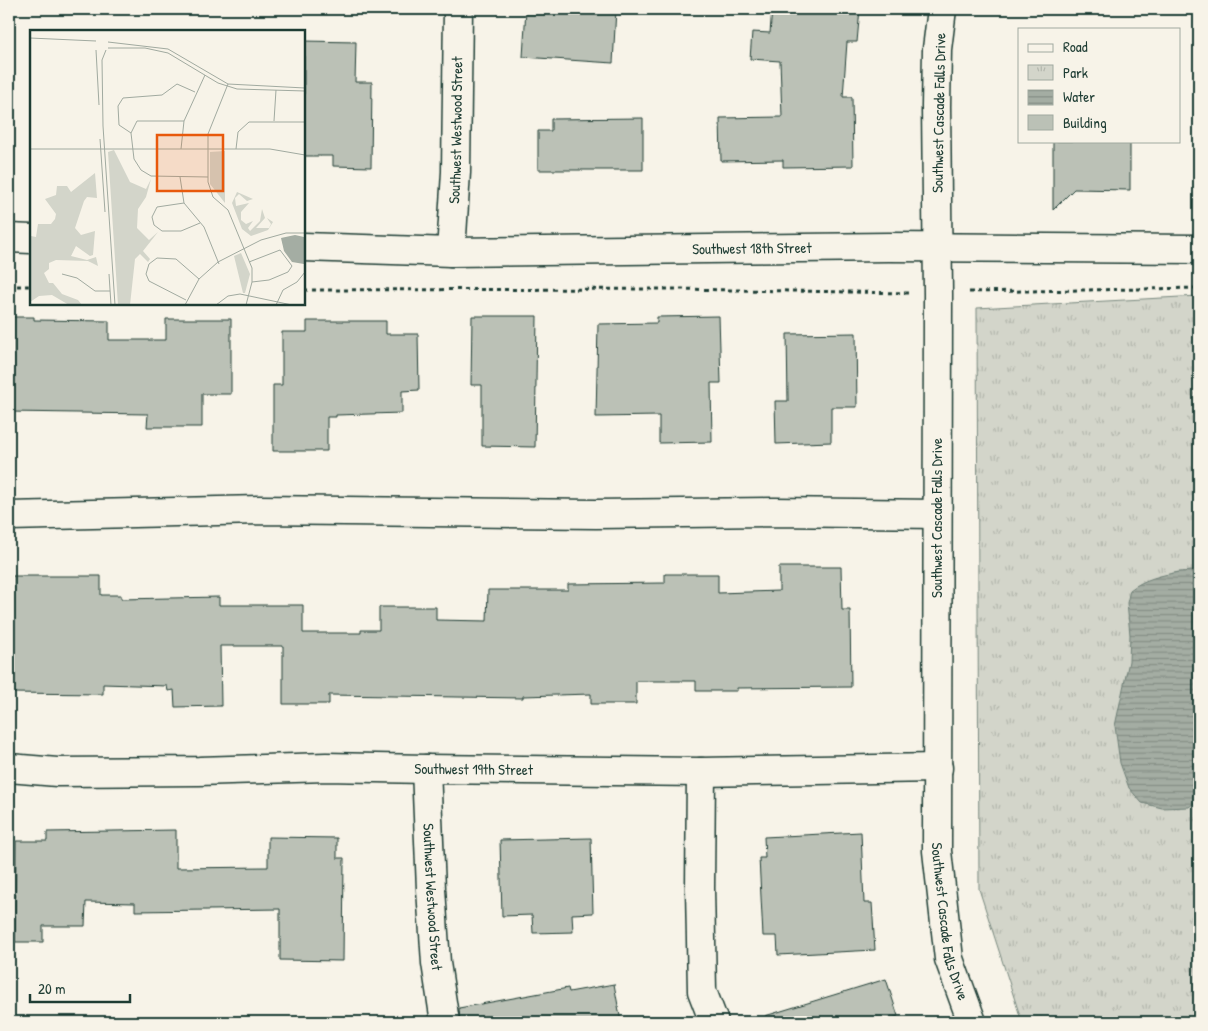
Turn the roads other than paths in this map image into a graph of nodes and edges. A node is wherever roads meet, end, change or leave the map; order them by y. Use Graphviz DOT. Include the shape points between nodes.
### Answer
graph roads {
  1 [pos="458,9"];
  2 [pos="942,9"];
  3 [pos="9,238"];
  4 [pos="30,239"];
  5 [pos="305,247"];
  6 [pos="938,247"];
  7 [pos="1199,249"];
  8 [pos="451,252"];
  9 [pos="937,514"];
  10 [pos="9,516"];
  11 [pos="9,768"];
  12 [pos="938,768"];
  13 [pos="426,769"];
  14 [pos="701,772"];
  15 [pos="445,1022"];
  16 [pos="714,1022"];
  17 [pos="972,1022"];
  1 -- 8 [label="street, Southwest Westwood Street" via="456,172"];
  2 -- 6 [label="street, Southwest Cascade Falls Drive" via="937,49 936,106"];
  3 -- 4 [label="street"];
  5 -- 8 [label="street, Southwest 18th Street"];
  6 -- 7 [label="street, Southwest 18th Street"];
  6 -- 8 [label="street, Southwest 18th Street"];
  6 -- 9 [label="street, Southwest Cascade Falls Drive"];
  9 -- 10 [label="street" via="260,510"];
  9 -- 12 [label="street, Southwest Cascade Falls Drive"];
  11 -- 13 [label="street, Southwest 19th Street" via="57,772 326,766"];
  12 -- 14 [label="street, Southwest 19th Street"];
  12 -- 17 [label="street, Southwest Cascade Falls Drive" via="937,851 949,958"];
  13 -- 14 [label="street, Southwest 19th Street"];
  13 -- 15 [label="street, Southwest Westwood Street" via="436,963"];
  14 -- 16 [label="street" via="702,991"];
}
